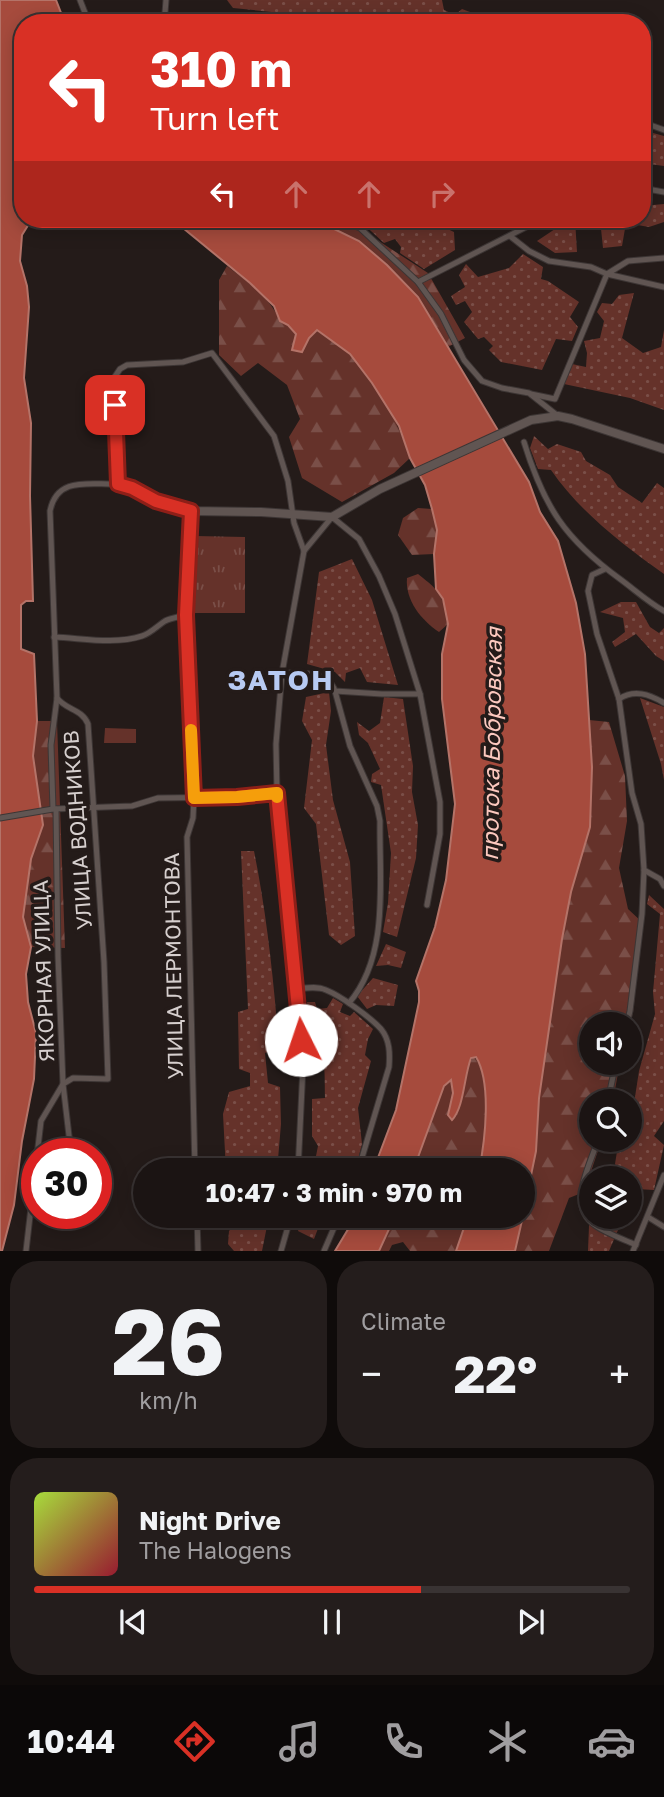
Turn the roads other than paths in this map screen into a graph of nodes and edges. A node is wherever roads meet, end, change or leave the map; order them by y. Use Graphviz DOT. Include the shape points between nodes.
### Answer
graph roads {
  1 [pos="360,228"];
  2 [pos="525,228"];
  3 [pos="510,236"];
  4 [pos="664,258"];
  5 [pos="607,274"];
  6 [pos="418,282"];
  7 [pos="664,288"];
  8 [pos="528,393"];
  9 [pos="558,416"];
  10 [pos="524,442"];
  11 [pos="664,449"];
  12 [pos="118,484"];
  13 [pos="191,511"];
  14 [pos="292,514"];
  15 [pos="332,517"];
  16 [pos="304,551"];
  17 [pos="605,569"];
  18 [pos="664,611"];
  19 [pos="186,615"];
  20 [pos="54,637"];
  21 [pos="282,673"];
  22 [pos="335,691"];
  23 [pos="420,694"];
  24 [pos="57,698"];
  25 [pos="619,699"];
  26 [pos="664,703"];
  27 [pos="277,793"];
  28 [pos="194,798"];
  29 [pos="93,807"];
  30 [pos="55,809"];
  31 [pos="0,818"];
  32 [pos="644,870"];
  33 [pos="664,887"];
  34 [pos="427,905"];
  35 [pos="298,989"];
  36 [pos="349,1003"];
  37 [pos="630,1012"];
  38 [pos="62,1084"];
  39 [pos="38,1138"];
  40 [pos="69,1138"];
  41 [pos="594,1152"];
  42 [pos="195,1158"];
  43 [pos="299,1158"];
  44 [pos="362,1158"];
  45 [pos="664,1175"];
  46 [pos="648,1217"];
  47 [pos="664,1227"];
  48 [pos="197,1228"];
  49 [pos="288,1228"];
  50 [pos="334,1228"];
  51 [pos="28,1229"];
  52 [pos="635,1248"];
  53 [pos="26,1251"];
  54 [pos="198,1251"];
  55 [pos="281,1251"];
  56 [pos="324,1251"];
  1 -- 6 [label="street"];
  2 -- 3 [label="street"];
  3 -- 5 [label="street" via="549,261"];
  3 -- 6 [label="street"];
  4 -- 5 [label="street" via="628,261"];
  5 -- 7 [label="street"];
  5 -- 8 [label="street" via="555,399"];
  6 -- 8 [label="street" via="441,314 464,360 482,381"];
  8 -- 9 [label="street"];
  9 -- 11 [label="street"];
  9 -- 15 [label="street" via="531,420 380,489"];
  10 -- 17 [label="street" via="541,493 558,522"];
  12 -- 13 [label="street"];
  12 -- 14 [label="street" via="116,373 127,365 183,362 212,354 274,436 288,481"];
  12 -- 20 [label="street" via="65,487 51,502"];
  13 -- 14 [label="street"];
  13 -- 19 [label="street, УЛИЦА ЛЕРМОНТОВА"];
  14 -- 15 [label="street"];
  14 -- 16 [label="street"];
  15 -- 16 [label="street"];
  15 -- 23 [label="street" via="359,539 379,576"];
  16 -- 21 [label="street"];
  17 -- 18 [label="street"];
  17 -- 25 [label="street" via="592,575 588,591"];
  19 -- 20 [label="street" via="135,638"];
  19 -- 28 [label="street, УЛИЦА ЛЕРМОНТОВА"];
  20 -- 24 [label="street"];
  21 -- 22 [label="street" via="321,677 329,680"];
  21 -- 27 [label="street"];
  22 -- 23 [label="street"];
  22 -- 36 [label="street" via="350,746 380,821 378,934 366,979"];
  23 -- 34 [label="street" via="440,803 440,834"];
  24 -- 29 [label="street, УЛИЦА ВОДНИКОВ" via="81,713 88,724"];
  24 -- 30 [label="street, ЯКОРНАЯ УЛИЦА" via="51,745"];
  25 -- 26 [label="street" via="644,693"];
  25 -- 32 [label="street" via="641,824"];
  27 -- 28 [label="street"];
  27 -- 35 [label="street"];
  28 -- 29 [label="street"];
  28 -- 42 [label="street, УЛИЦА ЛЕРМОНТОВА" via="187,856"];
  29 -- 30 [label="street"];
  29 -- 38 [label="street, УЛИЦА ВОДНИКОВ" via="108,1079 73,1079"];
  30 -- 31 [label="street"];
  30 -- 38 [label="street, ЯКОРНАЯ УЛИЦА"];
  32 -- 33 [label="street" via="660,879"];
  32 -- 37 [label="street"];
  35 -- 36 [label="street" via="325,990"];
  35 -- 43 [label="street" via="303,1066"];
  36 -- 44 [label="street" via="381,1029 390,1052"];
  38 -- 39 [label="street, ЯКОРНАЯ УЛИЦА" via="41,1121"];
  38 -- 40 [label="street"];
  41 -- 52 [label="street" via="582,1188 583,1210 594,1225"];
  45 -- 46 [label="street"];
  46 -- 47 [label="street"];
  46 -- 52 [label="street"];
  48 -- 54 [label="street"];
  49 -- 55 [label="street"];
  50 -- 56 [label="street"];
  51 -- 53 [label="street, ЯКОРНАЯ УЛИЦА"];
}
